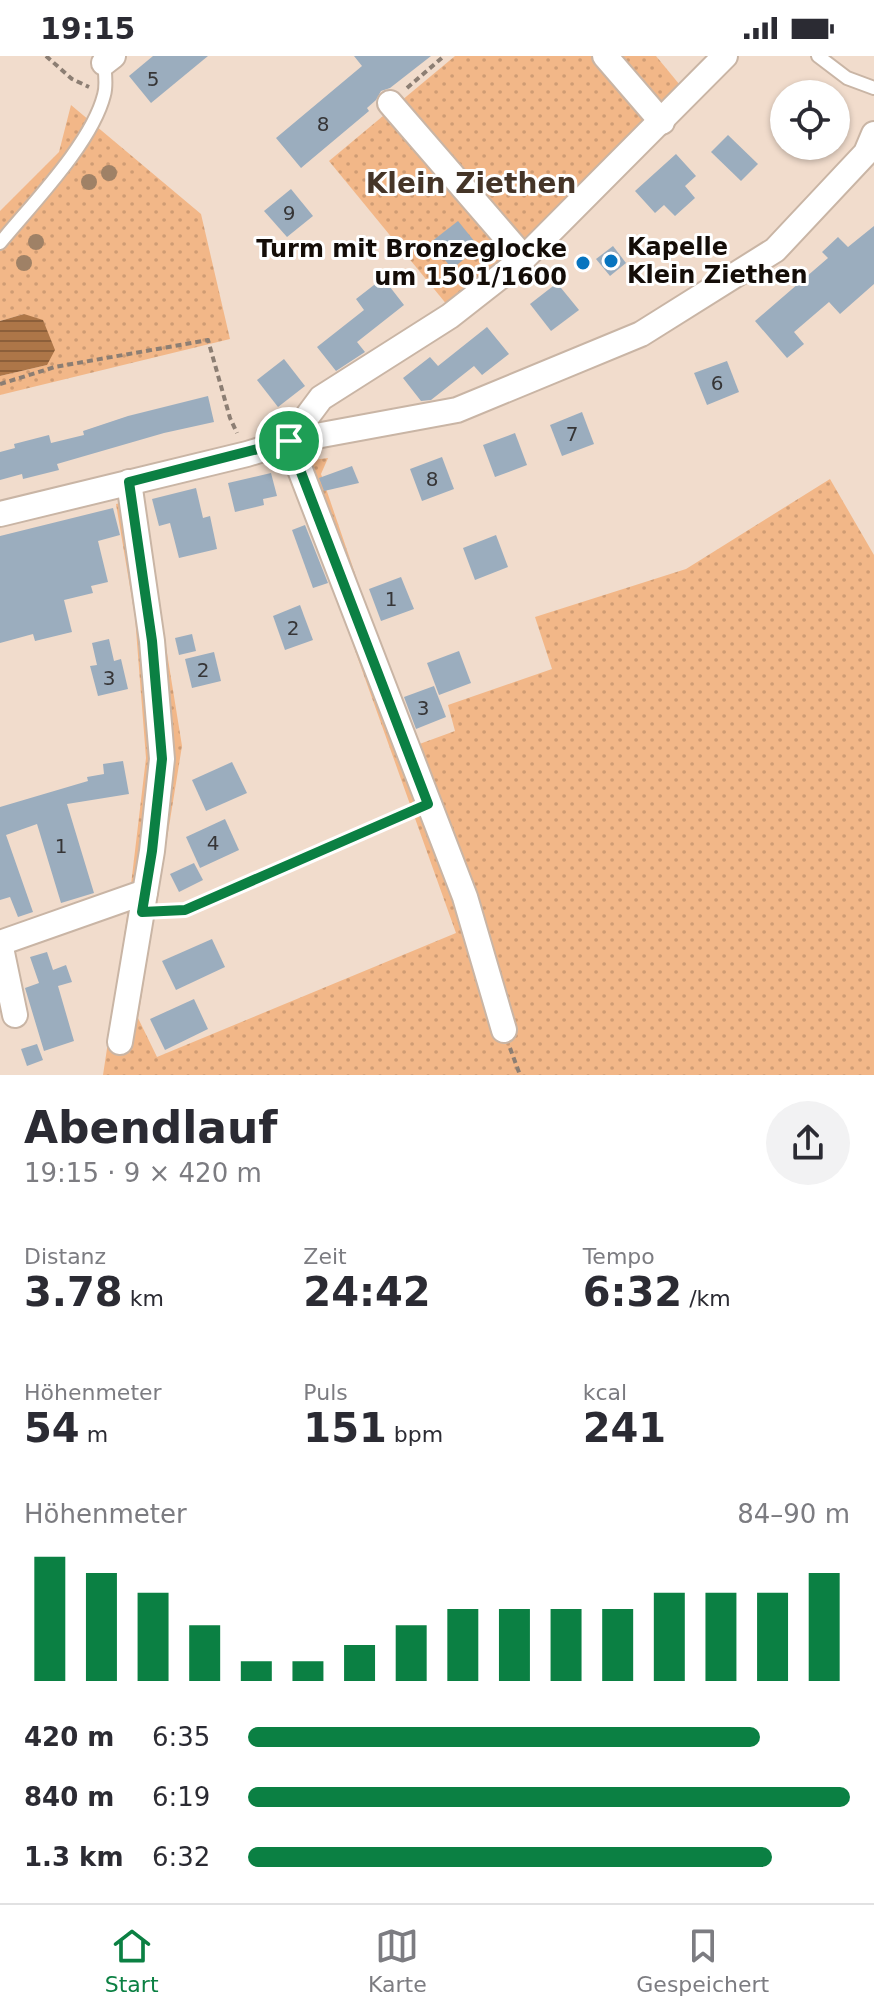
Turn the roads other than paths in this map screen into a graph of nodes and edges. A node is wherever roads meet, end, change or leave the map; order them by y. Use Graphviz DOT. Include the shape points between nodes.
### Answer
graph roads {
  1 [pos="605,56"];
  2 [pos="725,56"];
  3 [pos="818,56"];
  4 [pos="108,60"];
  5 [pos="874,88"];
  6 [pos="390,103"];
  7 [pos="662,122"];
  8 [pos="874,134"];
  9 [pos="0,243"];
  10 [pos="524,258"];
  11 [pos="289,441"];
  12 [pos="129,482"];
  13 [pos="0,514"];
  14 [pos="143,902"];
  15 [pos="0,943"];
  16 [pos="15,1015"];
  17 [pos="504,1030"];
  18 [pos="120,1042"];
  1 -- 7 [label="street"];
  2 -- 7 [label="street"];
  3 -- 5 [label="lane" via="847,78"];
  4 -- 9 [label="lane" via="105,93 90,128"];
  6 -- 10 [label="street"];
  7 -- 10 [label="street"];
  8 -- 11 [label="street" via="866,153 775,250 641,334 457,410"];
  10 -- 11 [label="street" via="450,316 321,398"];
  11 -- 12 [label="street"];
  11 -- 17 [label="street" via="465,897"];
  12 -- 13 [label="street"];
  12 -- 14 [label="street" via="152,641 162,759"];
  14 -- 15 [label="street"];
  14 -- 18 [label="street"];
  15 -- 16 [label="street"];
}
